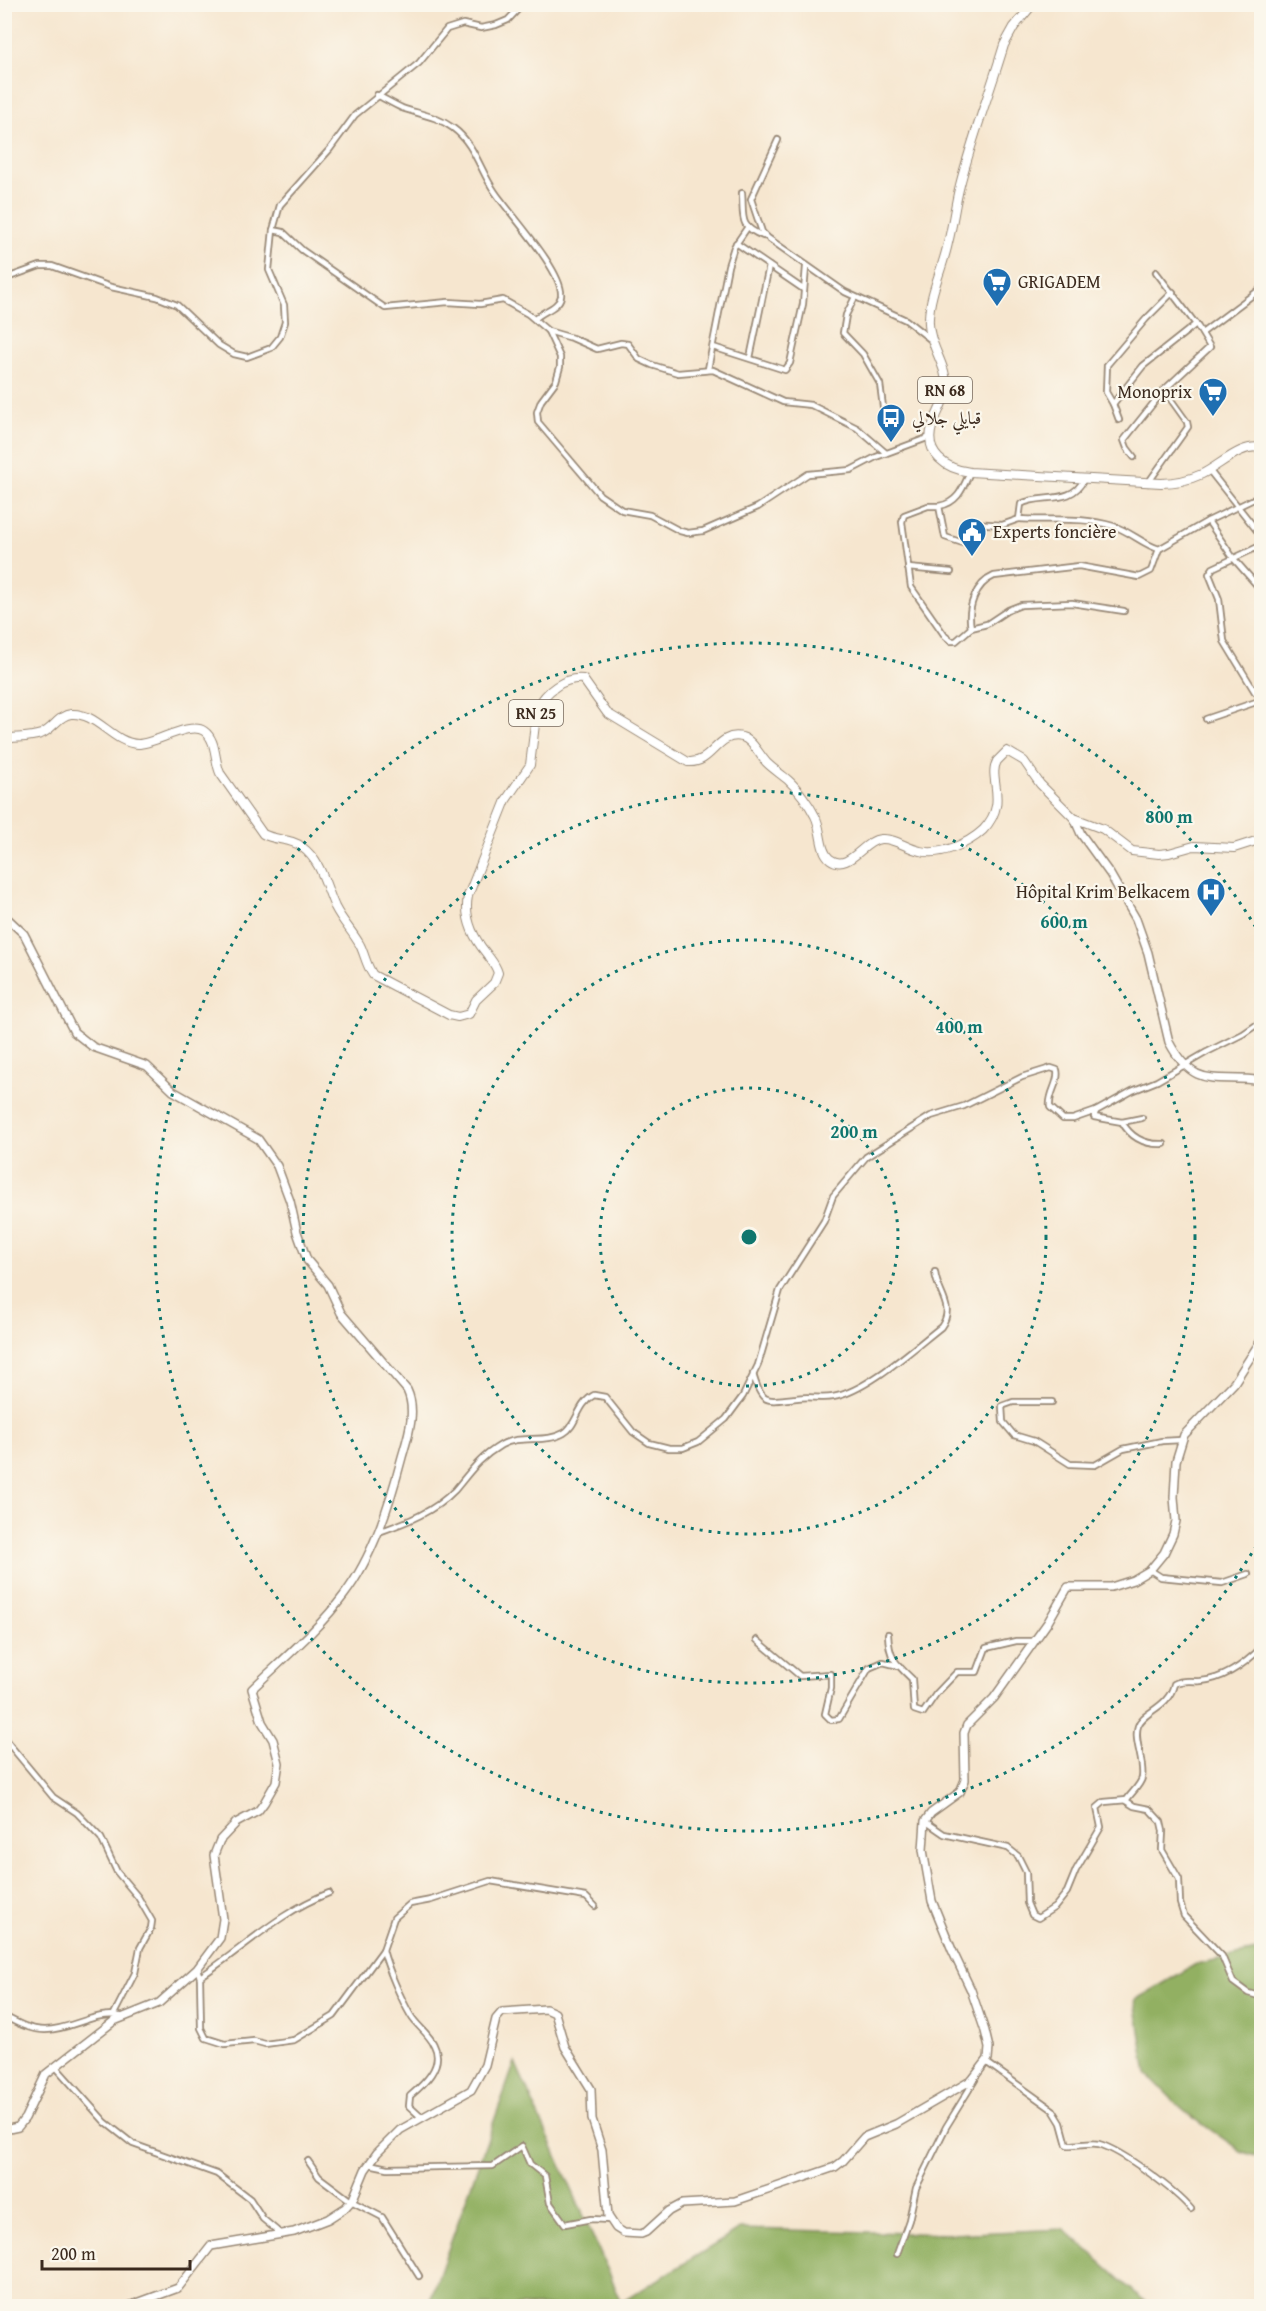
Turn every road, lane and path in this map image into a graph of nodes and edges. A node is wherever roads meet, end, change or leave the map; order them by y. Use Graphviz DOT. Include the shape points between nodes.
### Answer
graph roads {
  1 [pos="523,4"];
  2 [pos="1033,4"];
  3 [pos="377,95"];
  4 [pos="778,140"];
  5 [pos="742,193"];
  6 [pos="747,228"];
  7 [pos="273,230"];
  8 [pos="768,238"];
  9 [pos="736,243"];
  10 [pos="769,266"];
  11 [pos="806,267"];
  12 [pos="1156,272"];
  13 [pos="4,279"];
  14 [pos="1262,288"];
  15 [pos="803,290"];
  16 [pos="1173,292"];
  17 [pos="855,297"];
  18 [pos="535,320"];
  19 [pos="1196,324"];
  20 [pos="548,331"];
  21 [pos="1202,333"];
  22 [pos="930,339"];
  23 [pos="712,347"];
  24 [pos="750,358"];
  25 [pos="708,369"];
  26 [pos="1164,390"];
  27 [pos="1113,404"];
  28 [pos="883,407"];
  29 [pos="1119,420"];
  30 [pos="930,437"];
  31 [pos="1262,448"];
  32 [pos="886,453"];
  33 [pos="1134,457"];
  34 [pos="1209,470"];
  35 [pos="970,472"];
  36 [pos="1084,479"];
  37 [pos="1148,483"];
  38 [pos="1262,495"];
  39 [pos="939,506"];
  40 [pos="1236,506"];
  41 [pos="1019,519"];
  42 [pos="1208,520"];
  43 [pos="1262,537"];
  44 [pos="1262,545"];
  45 [pos="1159,549"];
  46 [pos="1234,559"];
  47 [pos="908,568"];
  48 [pos="951,572"];
  49 [pos="1262,591"];
  50 [pos="1124,611"];
  51 [pos="971,628"];
  52 [pos="1262,694"];
  53 [pos="1262,700"];
  54 [pos="1206,719"];
  55 [pos="4,739"];
  56 [pos="1074,818"];
  57 [pos="1262,839"];
  58 [pos="4,919"];
  59 [pos="1262,1021"];
  60 [pos="1186,1065"];
  61 [pos="1262,1081"];
  62 [pos="1096,1111"];
  63 [pos="1142,1118"];
  64 [pos="1122,1122"];
  65 [pos="1164,1144"];
  66 [pos="935,1272"];
  67 [pos="1262,1339"];
  68 [pos="753,1374"];
  69 [pos="1052,1402"];
  70 [pos="1182,1440"];
  71 [pos="378,1532"];
  72 [pos="1150,1570"];
  73 [pos="1248,1574"];
  74 [pos="888,1634"];
  75 [pos="757,1640"];
  76 [pos="1034,1641"];
  77 [pos="1262,1647"];
  78 [pos="899,1666"];
  79 [pos="4,1738"];
  80 [pos="1126,1800"];
  81 [pos="925,1821"];
  82 [pos="329,1893"];
  83 [pos="595,1906"];
  84 [pos="383,1950"];
  85 [pos="198,1973"];
  86 [pos="4,1998"];
  87 [pos="1262,1998"];
  88 [pos="114,2014"];
  89 [pos="4,2015"];
  90 [pos="124,2017"];
  91 [pos="984,2065"];
  92 [pos="55,2066"];
  93 [pos="422,2118"];
  94 [pos="4,2130"];
  95 [pos="308,2161"];
  96 [pos="369,2164"];
  97 [pos="351,2201"];
  98 [pos="1191,2209"];
  99 [pos="610,2220"];
  100 [pos="282,2234"];
  101 [pos="897,2254"];
  102 [pos="419,2276"];
  103 [pos="129,2307"];
  1 -- 3 [label="street" via="508,20 496,25 482,28 463,24 447,29 419,63"];
  2 -- 22 [label="main road, RN 68" via="1004,45 963,176 932,300"];
  3 -- 7 [label="street" via="355,115 280,206"];
  3 -- 18 [label="street" via="454,128 472,147 496,193 561,287 560,300"];
  4 -- 8 [label="street" via="752,199 762,232"];
  5 -- 6 [label="street"];
  6 -- 8 [label="street"];
  6 -- 9 [label="street"];
  7 -- 13 [label="street" via="269,270 284,305 285,322 271,348 247,357 219,345 177,305 157,297 111,288 46,264"];
  7 -- 18 [label="street" via="283,232 302,250 385,308 503,300"];
  8 -- 11 [label="street"];
  9 -- 10 [label="street"];
  9 -- 23 [label="street"];
  10 -- 15 [label="street"];
  10 -- 24 [label="street"];
  11 -- 15 [label="street"];
  11 -- 17 [label="street"];
  12 -- 16 [label="street"];
  14 -- 21 [label="street"];
  15 -- 24 [label="street" via="790,363 785,370"];
  16 -- 19 [label="street"];
  16 -- 27 [label="street" via="1107,365 1106,392"];
  17 -- 22 [label="street" via="906,320"];
  17 -- 28 [label="street" via="843,333 863,354 880,384"];
  18 -- 20 [label="street"];
  19 -- 21 [label="street"];
  19 -- 27 [label="street" via="1143,366"];
  20 -- 25 [label="street" via="597,349 628,344 639,358 678,373"];
  20 -- 32 [label="street" via="560,357 560,367 556,381 541,401 538,422 610,503 622,510 651,515 680,531 703,531 758,507 808,474 852,470"];
  21 -- 26 [label="street" via="1210,347"];
  22 -- 30 [label="main road, RN 68" via="946,388"];
  23 -- 24 [label="street"];
  23 -- 25 [label="street"];
  25 -- 32 [label="street" via="783,402 804,403 825,411 857,428"];
  26 -- 33 [label="street" via="1124,440"];
  26 -- 37 [label="street" via="1188,427"];
  27 -- 29 [label="street"];
  30 -- 32 [label="street"];
  30 -- 35 [label="main road" via="940,460"];
  31 -- 34 [label="main road" via="1248,447"];
  34 -- 37 [label="main road" via="1180,482"];
  34 -- 40 [label="street"];
  35 -- 36 [label="main road"];
  35 -- 39 [label="street" via="956,500"];
  36 -- 37 [label="main road"];
  36 -- 41 [label="street" via="1068,496 1021,504"];
  38 -- 40 [label="street"];
  39 -- 41 [label="street" via="945,537 966,544 974,523 1002,525"];
  39 -- 47 [label="street" via="904,515"];
  40 -- 42 [label="street"];
  40 -- 43 [label="street"];
  41 -- 45 [label="street" via="1077,518 1111,525"];
  42 -- 45 [label="street"];
  42 -- 46 [label="street"];
  44 -- 46 [label="street"];
  45 -- 51 [label="street" via="1151,571 1139,577 1078,566 984,580 976,593 969,620"];
  46 -- 49 [label="street"];
  46 -- 52 [label="street" via="1213,568 1209,577 1219,599 1224,641 1255,692"];
  47 -- 48 [label="street"];
  47 -- 51 [label="street" via="911,587 945,636 956,641"];
  50 -- 51 [label="street" via="1072,603 1021,606"];
  53 -- 54 [label="street"];
  55 -- 56 [label="main road, RN 25" via="40,734 67,715 75,714 94,720 116,737 138,744 194,728 205,732 211,738 220,773 264,834 302,846 322,870 334,905 360,945 373,975 459,1017 469,1014 498,974 470,927 468,896 506,800 530,765 537,708 559,684 573,678 583,680 607,713 688,762 704,759 727,738 749,740 808,805 831,860 846,862 879,839 928,852 972,838 994,813 998,791 995,767 1007,751 1024,761 1040,784"];
  56 -- 57 [label="main road, RN 25" via="1103,829 1132,850 1145,853 1169,854 1194,846 1234,848"];
  56 -- 60 [label="street" via="1136,919 1169,1042"];
  58 -- 71 [label="street" via="24,933 74,1032 93,1047 147,1066 173,1091 258,1139 277,1166 307,1260 328,1285 341,1313 411,1398 408,1438"];
  59 -- 60 [label="street"];
  60 -- 61 [label="street" via="1207,1078"];
  60 -- 62 [label="street"];
  62 -- 64 [label="street" via="1094,1117"];
  62 -- 68 [label="street" via="1072,1119 1056,1114 1049,1097 1058,1076 1057,1070 1051,1068 1022,1077 964,1106 930,1116 866,1157 834,1196 824,1221 780,1290"];
  63 -- 64 [label="street"];
  64 -- 65 [label="street" via="1145,1143"];
  66 -- 68 [label="street" via="948,1311 941,1327 852,1391 833,1397 773,1401 758,1392"];
  67 -- 70 [label="street" via="1234,1383"];
  68 -- 71 [label="street" via="726,1419 698,1442 683,1448 650,1443 633,1432 605,1397 594,1395 581,1406 571,1428 563,1434 508,1441 472,1467 439,1504 415,1519"];
  69 -- 70 [label="street" via="1013,1402 1002,1406 1003,1422 1014,1435 1034,1441 1070,1464 1095,1465 1123,1449"];
  70 -- 72 [label="street" via="1176,1461 1173,1534"];
  71 -- 85 [label="street" via="345,1593 252,1689 279,1763 276,1782 258,1810 236,1823 220,1840 214,1855 222,1928"];
  72 -- 73 [label="street" via="1161,1577 1222,1583"];
  72 -- 76 [label="street" via="1111,1587 1068,1587"];
  74 -- 78 [label="street" via="889,1651"];
  75 -- 78 [label="street" via="800,1676 831,1674 825,1714 831,1720 838,1719 869,1668 883,1662"];
  76 -- 78 [label="street" via="986,1648 977,1672 957,1672 923,1713 914,1710 912,1679"];
  76 -- 81 [label="street" via="994,1698 967,1725 965,1780 960,1792"];
  77 -- 80 [label="street" via="1246,1662 1221,1676 1174,1684 1162,1705 1140,1721 1137,1728 1142,1780"];
  79 -- 88 [label="street" via="54,1797 77,1813 101,1838 117,1872 152,1921 140,1948 135,1973"];
  80 -- 81 [label="street" via="1104,1802 1097,1808 1101,1827 1066,1892 1055,1907 1038,1918 1032,1915 1027,1903 1026,1872 1008,1848 944,1834"];
  80 -- 87 [label="street" via="1149,1809 1161,1822 1162,1850 1179,1879 1184,1916 1222,1956 1233,1982 1248,1994"];
  81 -- 91 [label="street" via="923,1850 932,1901 978,2011 989,2048"];
  82 -- 85 [label="street" via="306,1901"];
  83 -- 84 [label="street" via="586,1897 490,1881 410,1904 394,1918"];
  84 -- 85 [label="street" via="334,2016 294,2040 265,2044 225,2044 209,2041 203,2035"];
  84 -- 93 [label="street" via="411,2016 437,2053 427,2082 410,2096 409,2106"];
  85 -- 90 [label="street" via="159,2003"];
  86 -- 89 [label="street"];
  88 -- 89 [label="street" via="45,2030 27,2028"];
  88 -- 90 [label="street"];
  90 -- 92 [label="street"];
  91 -- 98 [label="street" via="1053,2110 1067,2145 1098,2144 1129,2160"];
  91 -- 99 [label="street" via="972,2080 934,2103 864,2137 835,2167 735,2201 682,2204 641,2234 624,2233"];
  91 -- 101 [label="street" via="946,2127 916,2188"];
  92 -- 94 [label="street" via="46,2074 18,2127"];
  92 -- 100 [label="street" via="105,2122 133,2144 217,2174 250,2199 263,2219"];
  93 -- 96 [label="street" via="399,2130"];
  93 -- 99 [label="street" via="471,2090 485,2065 496,2019 502,2012 550,2010 557,2017 565,2047 591,2089 592,2119 602,2150"];
  95 -- 97 [label="street" via="319,2177"];
  96 -- 97 [label="street"];
  96 -- 99 [label="street" via="388,2168 493,2166 522,2146 530,2164 545,2176 550,2203 565,2224"];
  97 -- 100 [label="street" via="328,2219"];
  97 -- 102 [label="street" via="382,2217"];
  100 -- 103 [label="street" via="211,2246 178,2288"];
}
